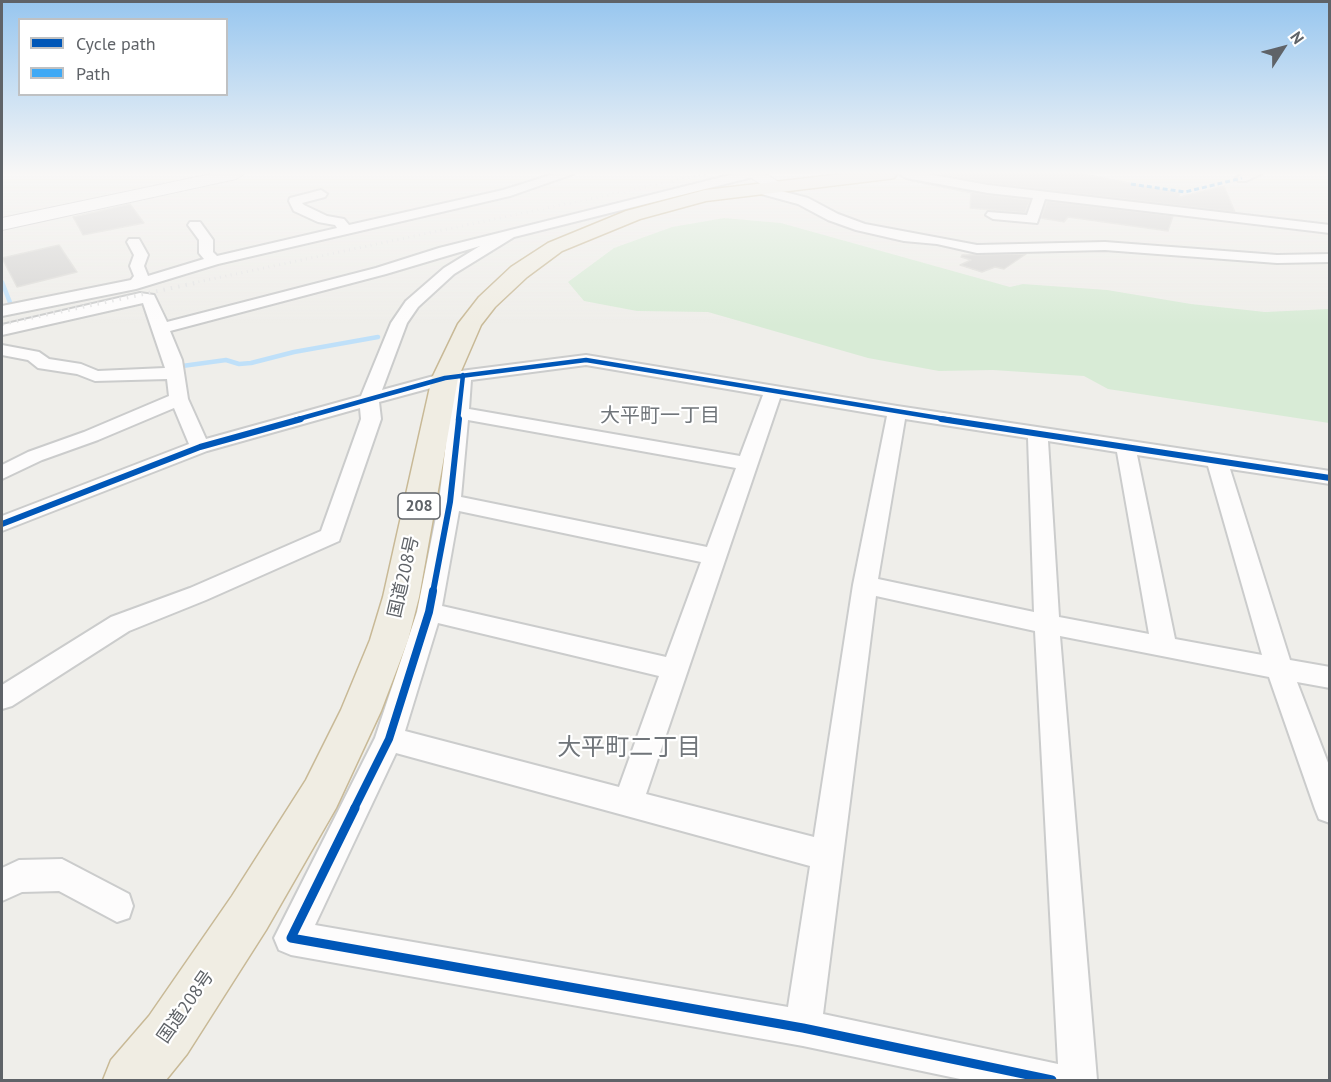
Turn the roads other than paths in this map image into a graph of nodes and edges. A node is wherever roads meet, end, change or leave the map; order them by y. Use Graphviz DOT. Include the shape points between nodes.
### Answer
graph roads {
  1 [pos="341,224"];
  2 [pos="374,224"];
  3 [pos="556,224"];
  4 [pos="606,224"];
  5 [pos="854,224"];
  6 [pos="1290,224"];
  7 [pos="195,225"];
  8 [pos="1329,229"];
  9 [pos="347,231"];
  10 [pos="510,234"];
  11 [pos="134,242"];
  12 [pos="1329,258"];
  13 [pos="214,261"];
  14 [pos="136,284"];
  15 [pos="2,310"];
  16 [pos="2,317"];
  17 [pos="2,329"];
  18 [pos="160,329"];
  19 [pos="2,350"];
  20 [pos="175,373"];
  21 [pos="454,376"];
  22 [pos="773,392"];
  23 [pos="179,399"];
  24 [pos="369,400"];
  25 [pos="897,412"];
  26 [pos="459,413"];
  27 [pos="1038,434"];
  28 [pos="200,447"];
  29 [pos="1126,447"];
  30 [pos="1217,461"];
  31 [pos="748,464"];
  32 [pos="4,470"];
  33 [pos="1329,478"];
  34 [pos="450,502"];
  35 [pos="2,524"];
  36 [pos="716,557"];
  37 [pos="865,585"];
  38 [pos="429,612"];
  39 [pos="1047,624"];
  40 [pos="1164,646"];
  41 [pos="1279,668"];
  42 [pos="676,670"];
  43 [pos="1329,678"];
  44 [pos="2,698"];
  45 [pos="389,739"];
  46 [pos="628,803"];
  47 [pos="1329,810"];
  48 [pos="826,855"];
  49 [pos="2,885"];
  50 [pos="117,906"];
  51 [pos="803,1028"];
  52 [pos="131,1080"];
  53 [pos="1052,1080"];
  54 [pos="1078,1080"];
  1 -- 9 [label="street"];
  2 -- 9 [label="street"];
  3 -- 10 [label="street"];
  4 -- 21 [label="highway, 国道208号 / 208" via="555,247 519,272 487,302 470,324"];
  5 -- 12 [label="street" via="977,249 1105,246 1277,259"];
  6 -- 8 [label="street"];
  7 -- 13 [label="street" via="206,240 206,253"];
  9 -- 13 [label="street"];
  10 -- 18 [label="street"];
  10 -- 24 [label="street" via="449,271 412,304 399,322"];
  11 -- 14 [label="street" via="141,255 137,266 141,276"];
  13 -- 14 [label="street"];
  14 -- 15 [label="street"];
  15 -- 16 [label="street"];
  17 -- 18 [label="street" via="149,298"];
  18 -- 20 [label="street"];
  19 -- 20 [label="street" via="95,376"];
  20 -- 23 [label="street"];
  21 -- 22 [label="street" via="586,360"];
  21 -- 24 [label="street"];
  21 -- 26 [label="street"];
  21 -- 52 [label="highway, 国道208号 / 208" via="389,640 361,711 321,794 249,913 168,1035"];
  22 -- 25 [label="street"];
  22 -- 31 [label="street"];
  23 -- 28 [label="street"];
  23 -- 32 [label="street"];
  24 -- 28 [label="street"];
  24 -- 44 [label="street" via="371,419 331,536 120,624"];
  25 -- 27 [label="street"];
  25 -- 37 [label="street"];
  26 -- 31 [label="street"];
  26 -- 34 [label="street"];
  27 -- 29 [label="street"];
  27 -- 39 [label="street"];
  28 -- 35 [label="street"];
  29 -- 30 [label="street"];
  29 -- 40 [label="street"];
  30 -- 33 [label="street"];
  30 -- 41 [label="street"];
  31 -- 36 [label="street"];
  34 -- 36 [label="street"];
  34 -- 38 [label="street"];
  36 -- 42 [label="street"];
  37 -- 39 [label="street"];
  37 -- 48 [label="street"];
  38 -- 42 [label="street"];
  38 -- 45 [label="street"];
  39 -- 40 [label="street"];
  39 -- 54 [label="street"];
  40 -- 41 [label="street"];
  41 -- 43 [label="street"];
  41 -- 47 [label="street"];
  42 -- 46 [label="street"];
  45 -- 46 [label="street"];
  45 -- 51 [label="street" via="291,938"];
  46 -- 48 [label="street"];
  48 -- 51 [label="street"];
  49 -- 50 [label="street" via="19,876 62,875"];
  51 -- 53 [label="street"];
}
